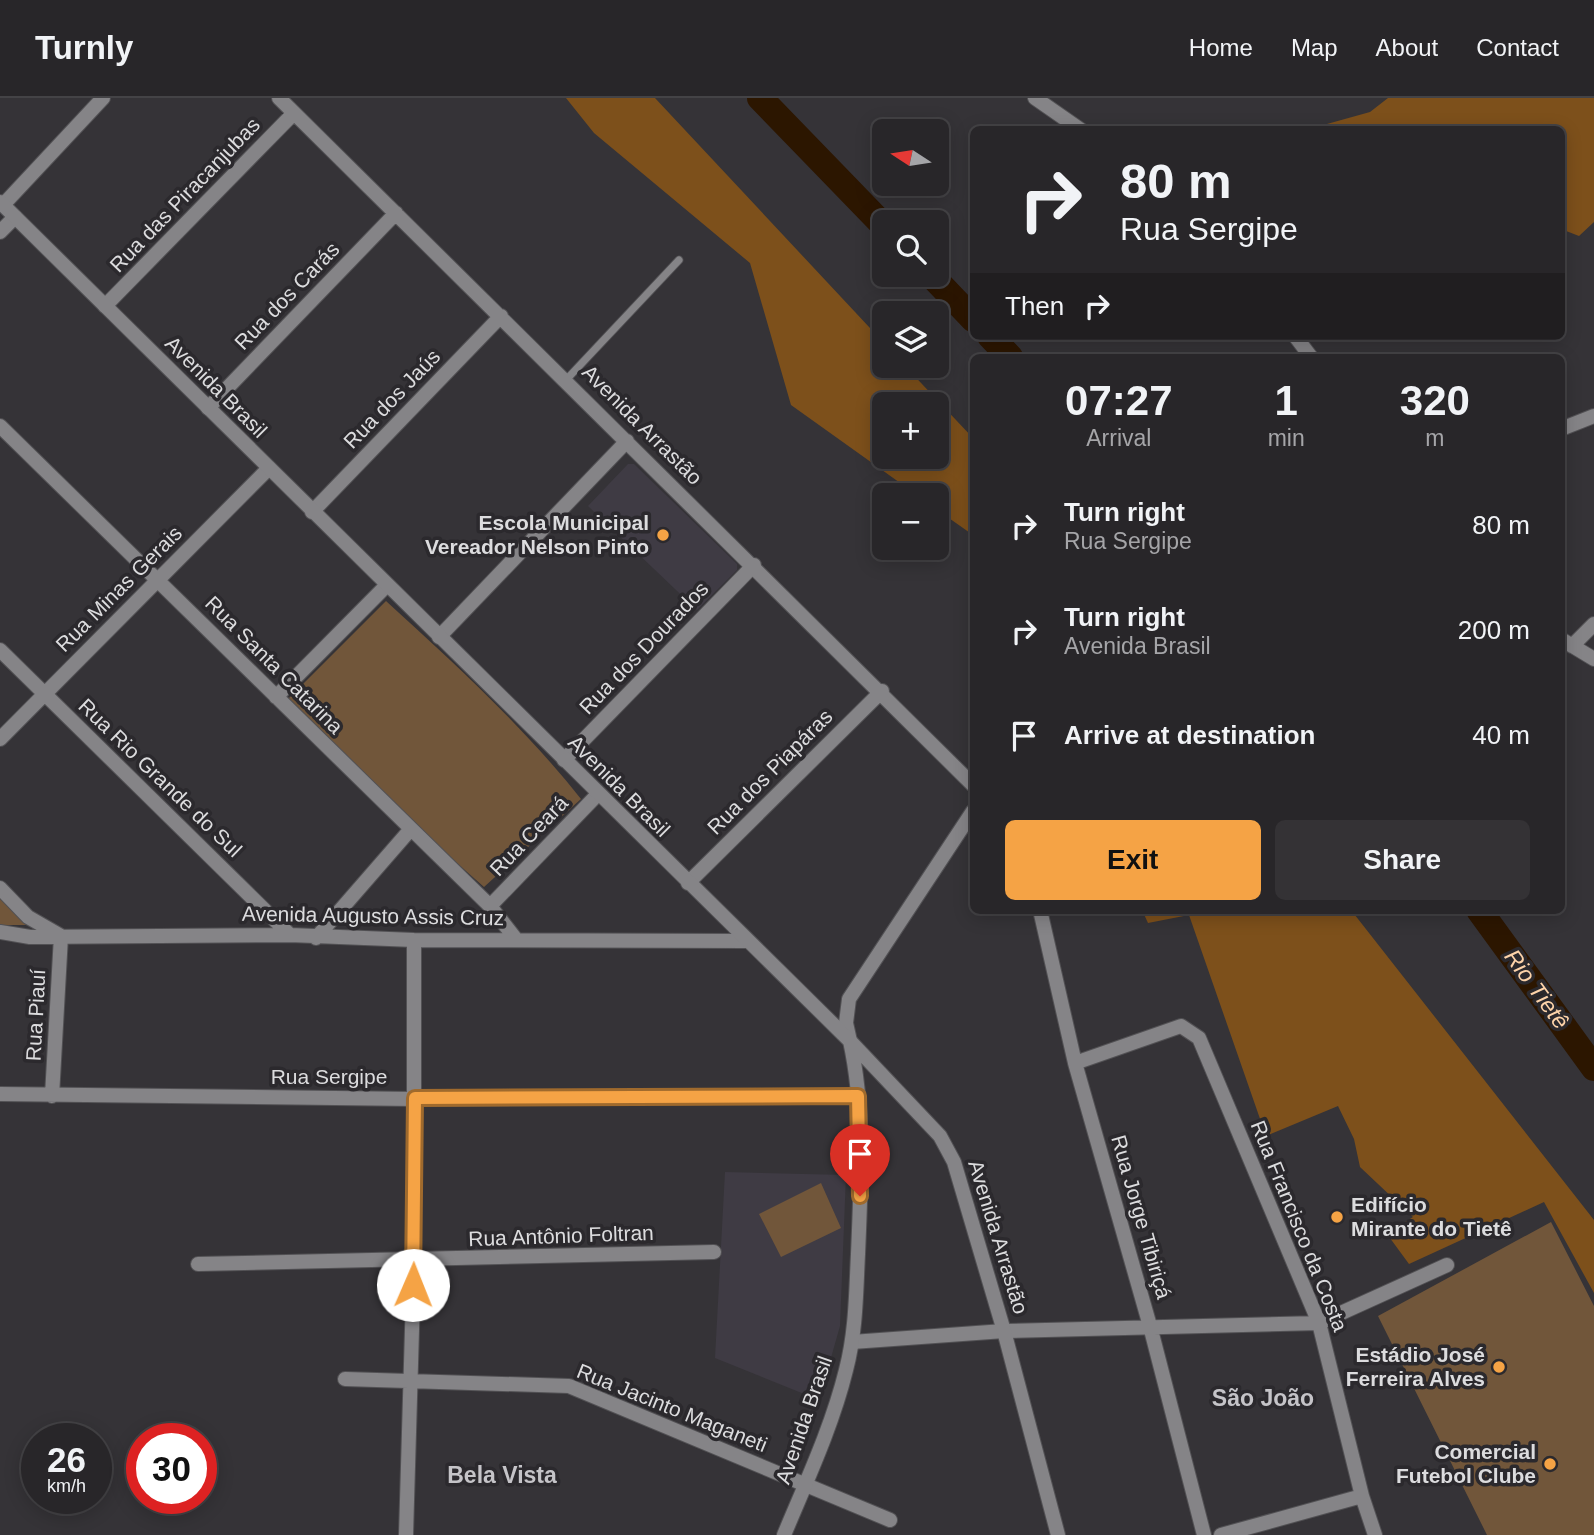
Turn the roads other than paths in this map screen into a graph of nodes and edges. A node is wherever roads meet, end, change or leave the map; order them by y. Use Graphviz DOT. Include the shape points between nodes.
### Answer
graph roads {
  1 [pos="103,98"];
  2 [pos="279,98"];
  3 [pos="1035,98"];
  4 [pos="294,113"];
  5 [pos="1075,126"];
  6 [pos="1,204"];
  7 [pos="396,213"];
  8 [pos="15,217"];
  9 [pos="0,232"];
  10 [pos="679,260"];
  11 [pos="105,306"];
  12 [pos="501,316"];
  13 [pos="1298,340"];
  14 [pos="1309,354"];
  15 [pos="566,380"];
  16 [pos="208,408"];
  17 [pos="1594,416"];
  18 [pos="0,425"];
  19 [pos="1565,427"];
  20 [pos="628,441"];
  21 [pos="269,468"];
  22 [pos="312,512"];
  23 [pos="754,565"];
  24 [pos="158,579"];
  25 [pos="387,585"];
  26 [pos="1594,624"];
  27 [pos="439,637"];
  28 [pos="1567,642"];
  29 [pos="0,650"];
  30 [pos="1594,659"];
  31 [pos="882,691"];
  32 [pos="44,695"];
  33 [pos="276,696"];
  34 [pos="0,739"];
  35 [pos="564,761"];
  36 [pos="970,782"];
  37 [pos="598,794"];
  38 [pos="970,816"];
  39 [pos="410,830"];
  40 [pos="688,883"];
  41 [pos="0,888"];
  42 [pos="490,906"];
  43 [pos="1041,914"];
  44 [pos="0,932"];
  45 [pos="290,934"];
  46 [pos="61,936"];
  47 [pos="316,938"];
  48 [pos="515,939"];
  49 [pos="414,940"];
  50 [pos="746,941"];
  51 [pos="850,1041"];
  52 [pos="1075,1063"];
  53 [pos="0,1094"];
  54 [pos="52,1096"];
  55 [pos="858,1096"];
  56 [pos="415,1098"];
  57 [pos="714,1252"];
  58 [pos="414,1261"];
  59 [pos="198,1264"];
  60 [pos="1447,1265"];
  61 [pos="1319,1324"];
  62 [pos="1150,1326"];
  63 [pos="1004,1331"];
  64 [pos="852,1342"];
  65 [pos="345,1379"];
  66 [pos="411,1380"];
  67 [pos="805,1486"];
  68 [pos="1362,1496"];
  69 [pos="890,1520"];
  70 [pos="406,1535"];
  71 [pos="784,1535"];
  72 [pos="1058,1535"];
  73 [pos="1204,1535"];
  74 [pos="1221,1535"];
  75 [pos="1376,1535"];
  1 -- 6 [label="street"];
  2 -- 4 [label="street, Avenida Arrastão"];
  3 -- 5 [label="street"];
  4 -- 7 [label="street, Avenida Arrastão"];
  4 -- 11 [label="street, Rua das Piracanjubas"];
  6 -- 8 [label="street, Avenida Brasil"];
  7 -- 12 [label="street, Avenida Arrastão"];
  7 -- 16 [label="street, Rua dos Carás"];
  8 -- 9 [label="street"];
  8 -- 11 [label="street, Avenida Brasil"];
  10 -- 15 [label="lane"];
  11 -- 16 [label="street, Avenida Brasil"];
  12 -- 15 [label="street, Avenida Arrastão"];
  12 -- 22 [label="street, Rua dos Jaús"];
  13 -- 14 [label="street"];
  15 -- 20 [label="street, Avenida Arrastão"];
  16 -- 21 [label="street, Avenida Brasil"];
  17 -- 19 [label="street"];
  18 -- 24 [label="street, Rua Santa Catarina"];
  20 -- 23 [label="street, Avenida Arrastão"];
  20 -- 27 [label="street"];
  21 -- 22 [label="street, Avenida Brasil"];
  21 -- 24 [label="street, Rua Minas Gerais"];
  22 -- 25 [label="street, Avenida Brasil"];
  23 -- 31 [label="street, Avenida Arrastão"];
  23 -- 35 [label="street, Rua dos Dourados"];
  24 -- 32 [label="street, Rua Minas Gerais"];
  24 -- 33 [label="street, Rua Santa Catarina"];
  25 -- 27 [label="street, Avenida Brasil"];
  25 -- 33 [label="street"];
  26 -- 28 [label="street"];
  27 -- 35 [label="street, Avenida Brasil"];
  28 -- 30 [label="street"];
  29 -- 32 [label="street, Rua Rio Grande do Sul"];
  31 -- 36 [label="street, Avenida Arrastão"];
  31 -- 40 [label="street, Rua dos Piapáras"];
  32 -- 34 [label="street, Rua Minas Gerais"];
  32 -- 45 [label="street, Rua Rio Grande do Sul"];
  33 -- 39 [label="street, Rua Santa Catarina"];
  35 -- 37 [label="street, Avenida Brasil"];
  37 -- 40 [label="street, Avenida Brasil"];
  37 -- 42 [label="street, Rua Ceará"];
  38 -- 51 [label="street" via="849,999 846,1023"];
  39 -- 42 [label="street, Rua Santa Catarina"];
  39 -- 47 [label="street"];
  40 -- 50 [label="street, Avenida Brasil"];
  41 -- 46 [label="street" via="28,917"];
  42 -- 48 [label="street, Rua Santa Catarina"];
  43 -- 52 [label="street, Rua Jorge Tibiriçá"];
  44 -- 46 [label="street, Avenida Augusto Assis Cruz"];
  45 -- 46 [label="street, Avenida Augusto Assis Cruz"];
  45 -- 47 [label="street, Avenida Augusto Assis Cruz"];
  46 -- 54 [label="street, Rua Piauí"];
  47 -- 49 [label="street, Avenida Augusto Assis Cruz"];
  48 -- 49 [label="street, Avenida Augusto Assis Cruz"];
  48 -- 50 [label="street, Avenida Augusto Assis Cruz"];
  49 -- 56 [label="street"];
  50 -- 51 [label="street, Avenida Brasil"];
  51 -- 55 [label="street, Avenida Brasil"];
  51 -- 63 [label="street, Avenida Arrastão" via="923,1117 949,1153"];
  52 -- 61 [label="street, Rua Francisco da Costa" via="1181,1026 1199,1038"];
  52 -- 62 [label="street, Rua Jorge Tibiriçá"];
  53 -- 54 [label="street, Rua Sergipe"];
  54 -- 56 [label="street, Rua Sergipe"];
  55 -- 56 [label="street, Rua Sergipe"];
  55 -- 64 [label="street, Avenida Brasil" via="860,1216"];
  56 -- 58 [label="street"];
  57 -- 58 [label="street, Rua Antônio Foltran"];
  58 -- 59 [label="street, Rua Antônio Foltran"];
  58 -- 66 [label="street"];
  60 -- 61 [label="street"];
  61 -- 62 [label="street"];
  61 -- 68 [label="street, Rua Francisco da Costa"];
  62 -- 63 [label="street"];
  62 -- 73 [label="street, Rua Jorge Tibiriçá"];
  63 -- 64 [label="street"];
  63 -- 72 [label="street, Avenida Arrastão"];
  64 -- 67 [label="street, Avenida Brasil" via="838,1399"];
  65 -- 66 [label="street, Rua Jacinto Maganeti"];
  66 -- 67 [label="street, Rua Jacinto Maganeti" via="569,1387"];
  66 -- 70 [label="street"];
  67 -- 69 [label="street, Rua Jacinto Maganeti"];
  67 -- 71 [label="street, Avenida Brasil"];
  68 -- 74 [label="street"];
  68 -- 75 [label="street, Rua Francisco da Costa"];
}
